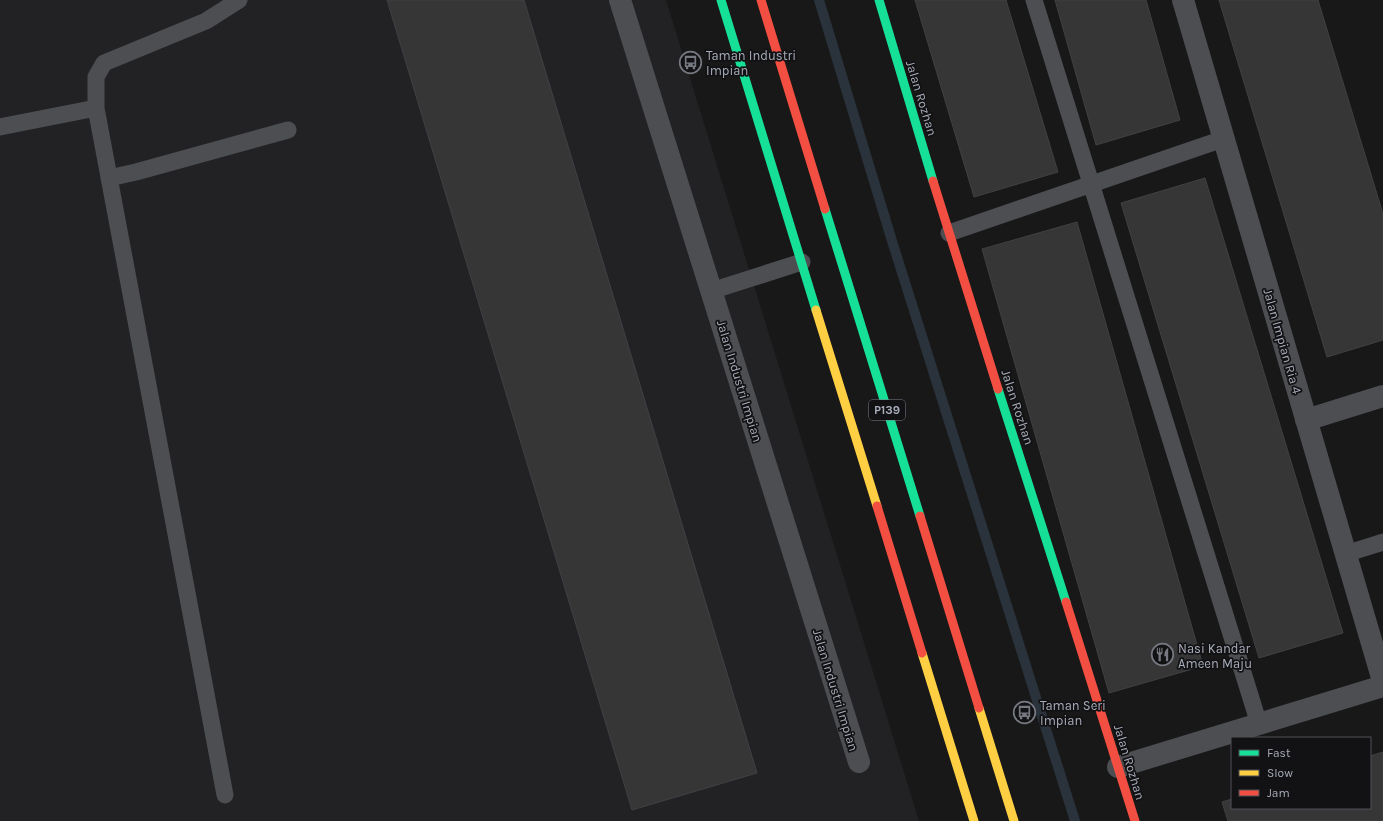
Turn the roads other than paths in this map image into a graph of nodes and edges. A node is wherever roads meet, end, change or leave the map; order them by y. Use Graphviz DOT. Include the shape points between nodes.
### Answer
graph roads {
  1 [pos="239,0"];
  2 [pos="620,0"];
  3 [pos="721,0"];
  4 [pos="761,0"];
  5 [pos="878,0"];
  6 [pos="1034,0"];
  7 [pos="1183,0"];
  8 [pos="96,108"];
  9 [pos="0,127"];
  10 [pos="288,130"];
  11 [pos="1223,139"];
  12 [pos="109,178"];
  13 [pos="1091,184"];
  14 [pos="949,233"];
  15 [pos="802,262"];
  16 [pos="711,290"];
  17 [pos="1383,396"];
  18 [pos="1306,420"];
  19 [pos="1383,542"];
  20 [pos="1345,554"];
  21 [pos="1383,681"];
  22 [pos="1383,686"];
  23 [pos="1259,724"];
  24 [pos="859,762"];
  25 [pos="1118,767"];
  26 [pos="225,795"];
  27 [pos="974,821"];
  28 [pos="1014,821"];
  29 [pos="1135,821"];
  1 -- 8 [label="lane" via="206,21 104,63 96,77"];
  2 -- 16 [label="street, Jalan Industri Impian"];
  3 -- 15 [label="main road, P139"];
  4 -- 28 [label="main road, P139"];
  5 -- 14 [label="main road, Jalan Rozhan"];
  6 -- 13 [label="lane"];
  7 -- 11 [label="street, Jalan Impian Ria 4"];
  8 -- 9 [label="lane"];
  8 -- 12 [label="lane"];
  10 -- 12 [label="lane"];
  11 -- 13 [label="lane"];
  11 -- 18 [label="street, Jalan Impian Ria 4"];
  12 -- 26 [label="lane"];
  13 -- 14 [label="lane"];
  13 -- 23 [label="lane"];
  14 -- 25 [label="main road, Jalan Rozhan"];
  15 -- 16 [label="lane"];
  15 -- 27 [label="main road, P139"];
  16 -- 24 [label="street, Jalan Industri Impian"];
  17 -- 18 [label="street"];
  18 -- 20 [label="street, Jalan Impian Ria 4"];
  19 -- 20 [label="lane"];
  20 -- 21 [label="street, Jalan Impian Ria 4"];
  22 -- 23 [label="street"];
  23 -- 25 [label="street"];
  25 -- 29 [label="main road, Jalan Rozhan"];
}
